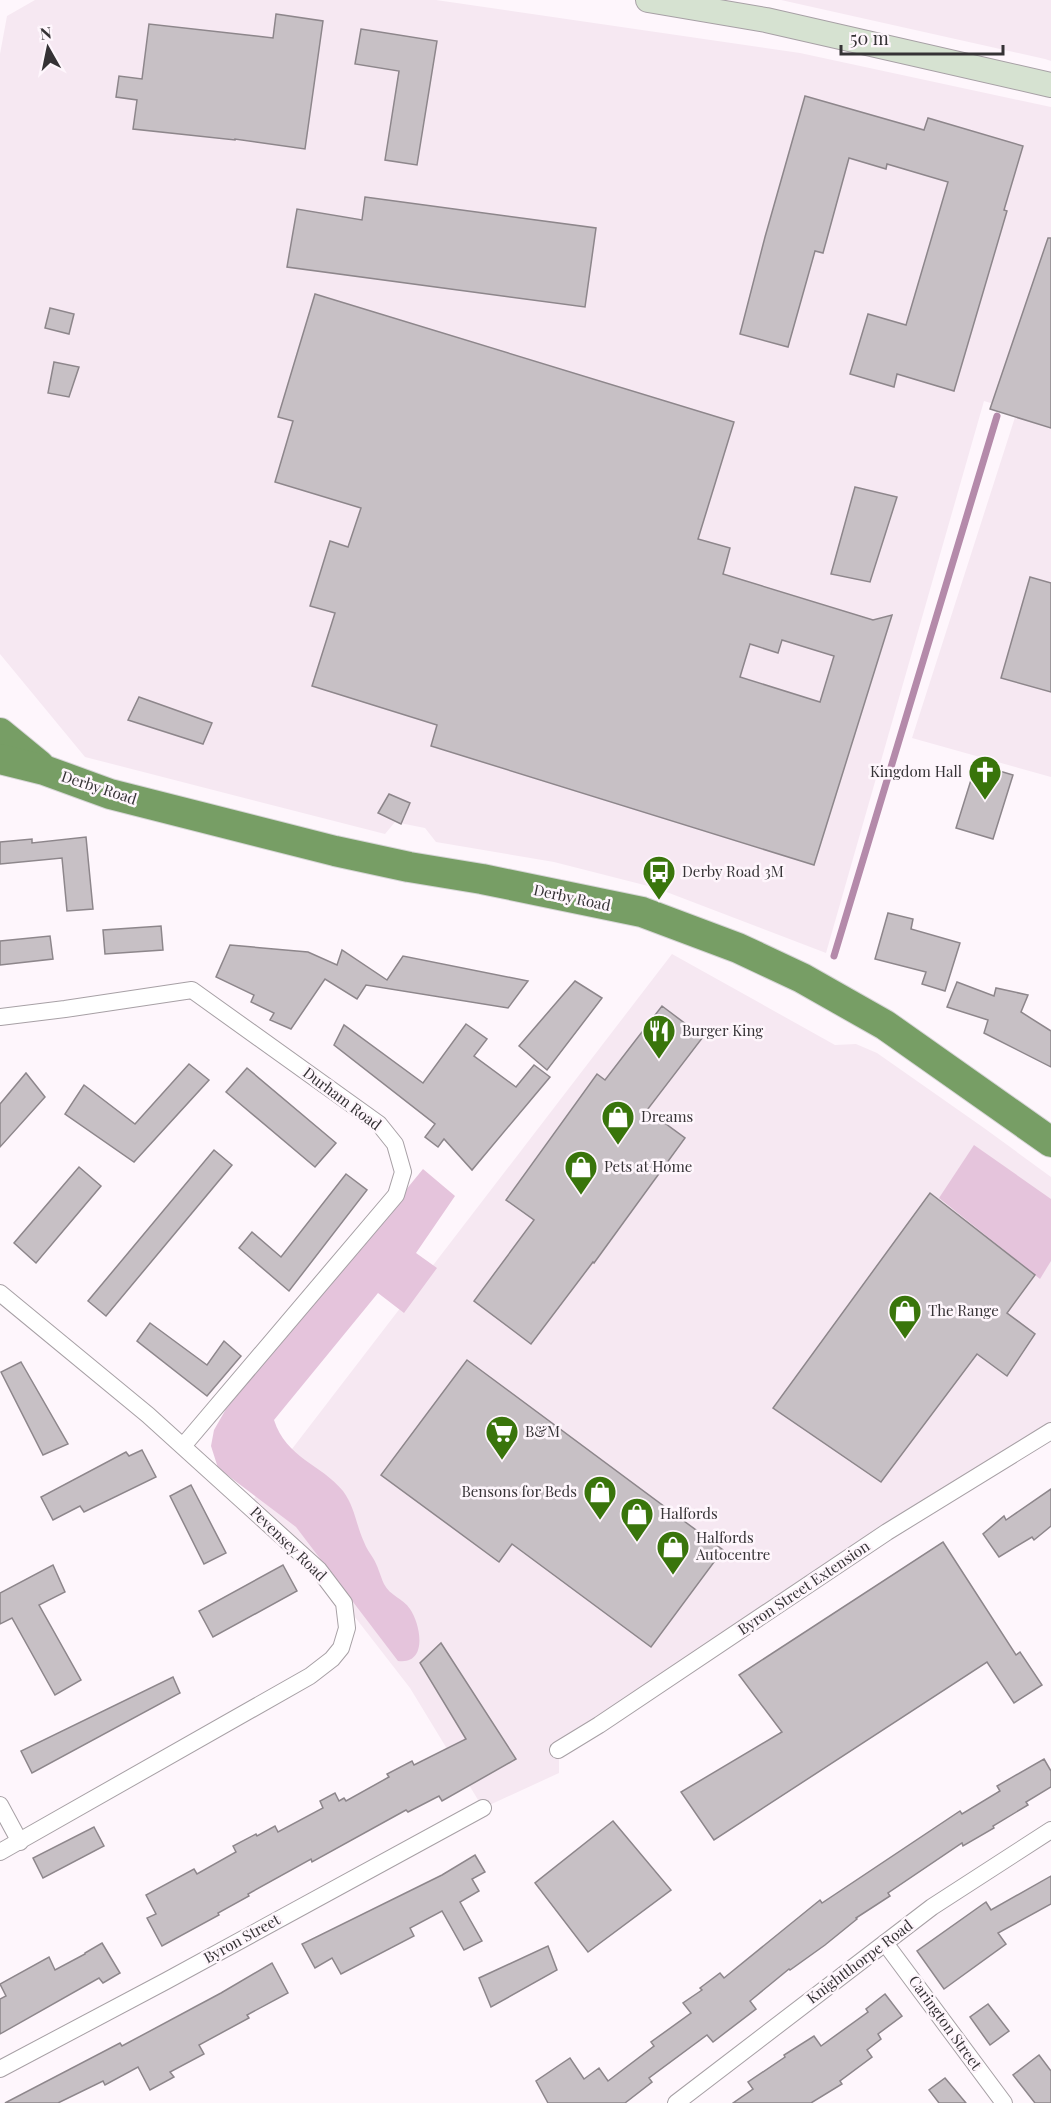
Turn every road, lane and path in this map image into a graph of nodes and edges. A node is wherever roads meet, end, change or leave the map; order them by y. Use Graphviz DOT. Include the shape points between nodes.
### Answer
graph roads {
  1 [pos="648,0"];
  2 [pos="1051,85"];
  3 [pos="0,733"];
  4 [pos="0,759"];
  5 [pos="45,770"];
  6 [pos="0,1017"];
  7 [pos="1051,1142"];
  8 [pos="0,1293"];
  9 [pos="1051,1431"];
  10 [pos="183,1446"];
  11 [pos="558,1750"];
  12 [pos="0,1805"];
  13 [pos="483,1808"];
  14 [pos="1051,1830"];
  15 [pos="20,1842"];
  16 [pos="0,1852"];
  17 [pos="885,1943"];
  18 [pos="0,2069"];
  19 [pos="676,2103"];
  20 [pos="1004,2103"];
  1 -- 2 [label="street" via="766,20"];
  3 -- 5 [label="highway, Derby Road"];
  4 -- 5 [label="highway, Derby Road"];
  5 -- 7 [label="highway, Derby Road" via="110,794 336,851 642,912 802,978 885,1025"];
  6 -- 10 [label="street, Durham Road" via="192,990 379,1124 395,1144 403,1172 396,1195"];
  8 -- 10 [label="street, Pevensey Road"];
  9 -- 11 [label="street, Byron Street Extension" via="887,1532"];
  10 -- 15 [label="street, Pevensey Road" via="319,1570 344,1603 347,1628 341,1648 310,1676"];
  12 -- 15 [label="street"];
  13 -- 18 [label="street, Byron Street"];
  14 -- 17 [label="street, Knightthorpe Road" via="932,1907"];
  15 -- 16 [label="street, Pevensey Road"];
  17 -- 19 [label="street, Knightthorpe Road"];
  17 -- 20 [label="street, Carington Street"];
}
